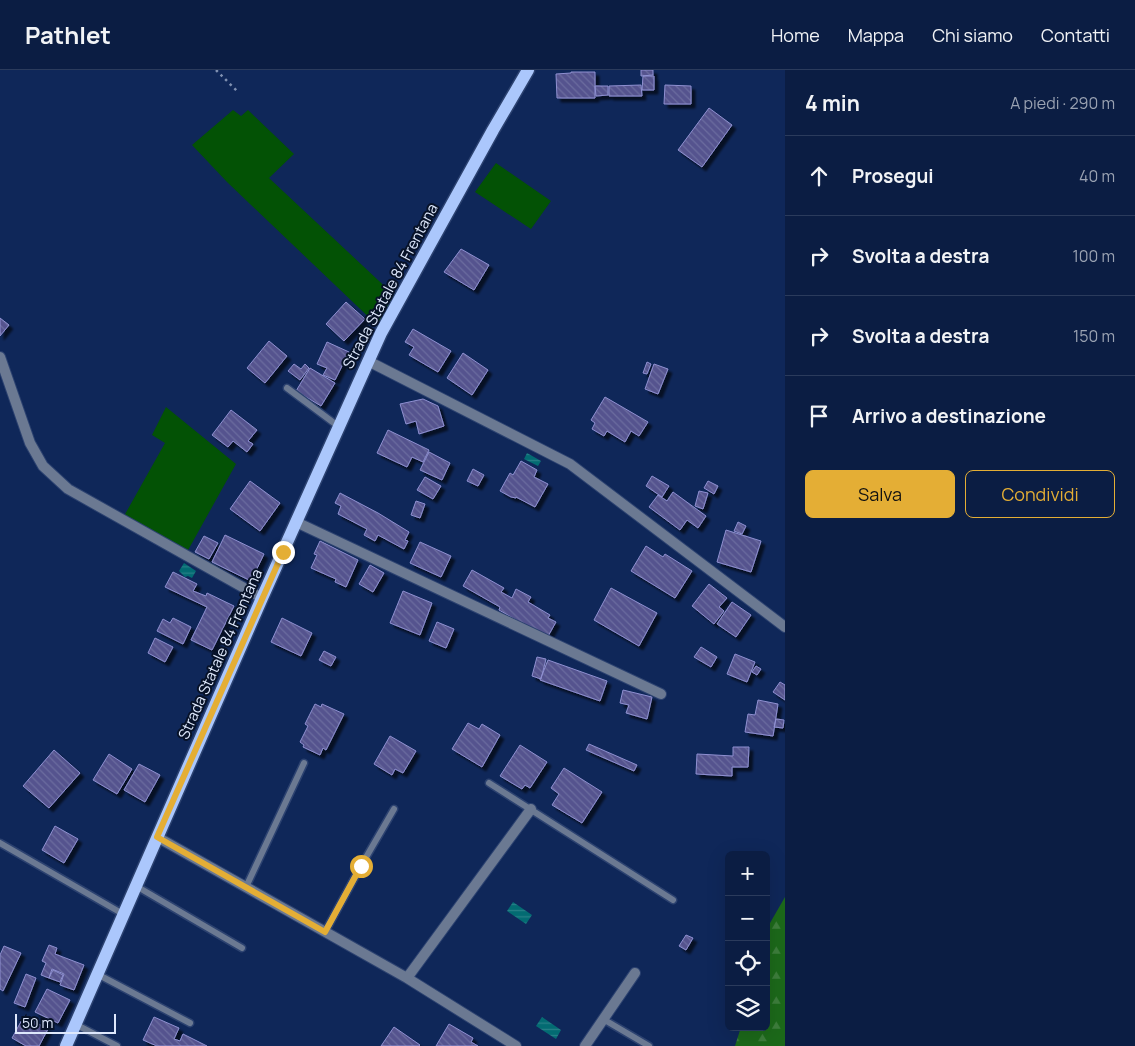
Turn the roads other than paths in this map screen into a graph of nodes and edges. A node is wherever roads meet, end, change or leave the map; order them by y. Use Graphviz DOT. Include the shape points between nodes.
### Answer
graph roads {
  1 [pos="528,70"];
  2 [pos="0,357"];
  3 [pos="368,361"];
  4 [pos="287,388"];
  5 [pos="338,426"];
  6 [pos="296,522"];
  7 [pos="262,598"];
  8 [pos="785,627"];
  9 [pos="661,694"];
  10 [pos="304,763"];
  11 [pos="489,783"];
  12 [pos="394,810"];
  13 [pos="531,810"];
  14 [pos="157,837"];
  15 [pos="0,843"];
  16 [pos="136,886"];
  17 [pos="246,887"];
  18 [pos="673,900"];
  19 [pos="124,914"];
  20 [pos="325,932"];
  21 [pos="242,948"];
  22 [pos="635,973"];
  23 [pos="97,974"];
  24 [pos="407,978"];
  25 [pos="603,1019"];
  26 [pos="190,1023"];
  27 [pos="75,1024"];
  28 [pos="66,1046"];
  29 [pos="117,1046"];
  30 [pos="516,1046"];
  31 [pos="585,1046"];
  32 [pos="649,1046"];
  1 -- 3 [label="main road, Strada Statale 84 Frentana"];
  2 -- 7 [label="street" via="30,443 43,466 68,489"];
  3 -- 5 [label="main road, Strada Statale 84 Frentana"];
  3 -- 8 [label="street" via="570,464"];
  4 -- 5 [label="lane"];
  5 -- 6 [label="main road, Strada Statale 84 Frentana"];
  6 -- 7 [label="main road, Strada Statale 84 Frentana"];
  6 -- 9 [label="street"];
  7 -- 14 [label="main road, Strada Statale 84 Frentana"];
  10 -- 17 [label="lane"];
  11 -- 13 [label="lane"];
  12 -- 20 [label="lane"];
  13 -- 18 [label="lane"];
  13 -- 24 [label="street"];
  14 -- 16 [label="main road, Strada Statale 84 Frentana"];
  14 -- 17 [label="street"];
  15 -- 19 [label="lane"];
  16 -- 19 [label="main road, Strada Statale 84 Frentana"];
  16 -- 21 [label="lane"];
  17 -- 20 [label="street"];
  19 -- 23 [label="main road, Strada Statale 84 Frentana"];
  20 -- 24 [label="street"];
  22 -- 25 [label="street"];
  23 -- 26 [label="lane"];
  23 -- 27 [label="main road, Strada Statale 84 Frentana"];
  24 -- 30 [label="street"];
  25 -- 31 [label="street"];
  25 -- 32 [label="lane"];
  27 -- 28 [label="main road, Strada Statale 84 Frentana"];
  27 -- 29 [label="lane"];
}
